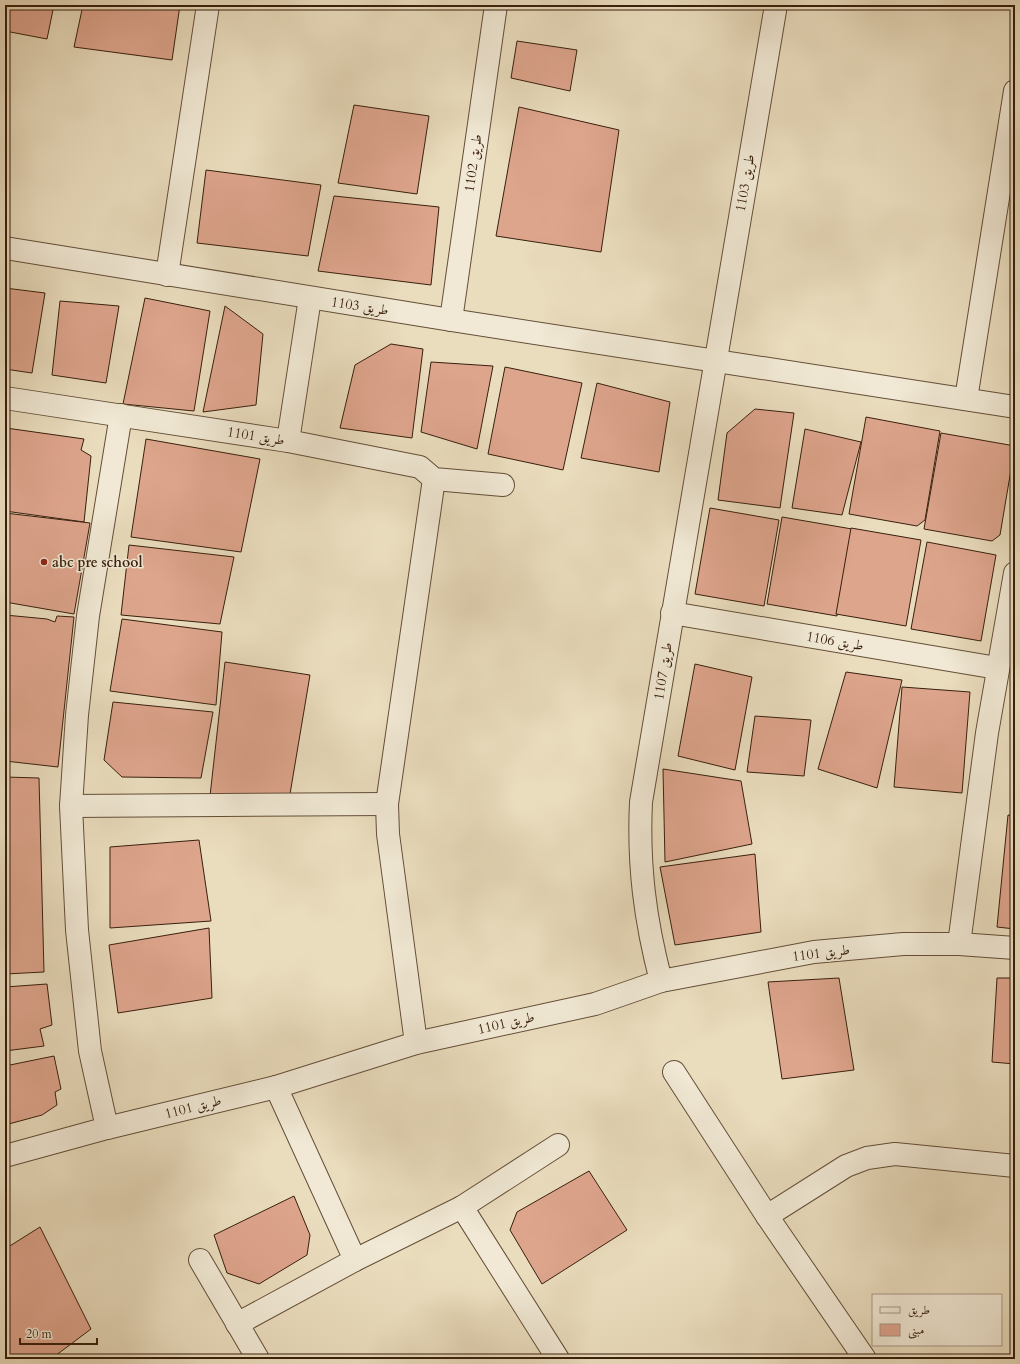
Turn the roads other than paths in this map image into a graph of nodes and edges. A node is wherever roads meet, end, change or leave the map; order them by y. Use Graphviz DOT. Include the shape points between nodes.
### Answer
graph roads {
  1 [pos="208,5"];
  2 [pos="496,5"];
  3 [pos="776,5"];
  4 [pos="1015,91"];
  5 [pos="5,248"];
  6 [pos="168,275"];
  7 [pos="310,298"];
  8 [pos="451,320"];
  9 [pos="714,361"];
  10 [pos="5,398"];
  11 [pos="966,399"];
  12 [pos="1015,407"];
  13 [pos="121,415"];
  14 [pos="288,442"];
  15 [pos="434,479"];
  16 [pos="503,485"];
  17 [pos="1015,572"];
  18 [pos="672,613"];
  19 [pos="998,668"];
  20 [pos="387,804"];
  21 [pos="71,806"];
  22 [pos="959,944"];
  23 [pos="1015,948"];
  24 [pos="661,981"];
  25 [pos="416,1043"];
  26 [pos="674,1072"];
  27 [pos="276,1087"];
  28 [pos="106,1128"];
  29 [pos="558,1145"];
  30 [pos="5,1156"];
  31 [pos="1015,1166"];
  32 [pos="462,1207"];
  33 [pos="767,1216"];
  34 [pos="200,1260"];
  35 [pos="355,1260"];
  36 [pos="237,1324"];
  37 [pos="258,1359"];
  38 [pos="558,1359"];
  39 [pos="865,1359"];
  1 -- 6 [label="street"];
  2 -- 8 [label="street, طريق 1102"];
  3 -- 9 [label="street, طريق 1103"];
  4 -- 11 [label="street"];
  5 -- 6 [label="street, طريق 1103"];
  6 -- 7 [label="street, طريق 1103"];
  7 -- 8 [label="street, طريق 1103"];
  7 -- 14 [label="street"];
  8 -- 9 [label="street, طريق 1103"];
  9 -- 11 [label="street, طريق 1103"];
  9 -- 18 [label="street, طريق 1107"];
  10 -- 13 [label="street, طريق 1101"];
  11 -- 12 [label="street, طريق 1103"];
  13 -- 14 [label="street, طريق 1101"];
  13 -- 21 [label="street" via="88,616 77,715"];
  14 -- 15 [label="street, طريق 1101" via="420,467"];
  15 -- 16 [label="street"];
  15 -- 20 [label="street"];
  17 -- 19 [label="street"];
  18 -- 19 [label="street, طريق 1106"];
  18 -- 24 [label="street, طريق 1107" via="641,802 639,838 645,909"];
  19 -- 22 [label="street" via="978,791"];
  20 -- 21 [label="street"];
  20 -- 25 [label="street" via="388,834"];
  21 -- 28 [label="street" via="77,930 90,1051"];
  22 -- 23 [label="street, طريق 1101"];
  22 -- 24 [label="street, طريق 1101" via="903,944 814,952"];
  24 -- 25 [label="street, طريق 1101" via="595,1004"];
  25 -- 27 [label="street, طريق 1101"];
  26 -- 33 [label="street"];
  27 -- 28 [label="street, طريق 1101"];
  27 -- 35 [label="street"];
  28 -- 30 [label="street, طريق 1101"];
  29 -- 32 [label="street"];
  31 -- 33 [label="street" via="895,1154 868,1158 846,1166"];
  32 -- 35 [label="street"];
  32 -- 38 [label="street"];
  33 -- 39 [label="street"];
  34 -- 36 [label="street"];
  35 -- 36 [label="street"];
  36 -- 37 [label="street"];
}
